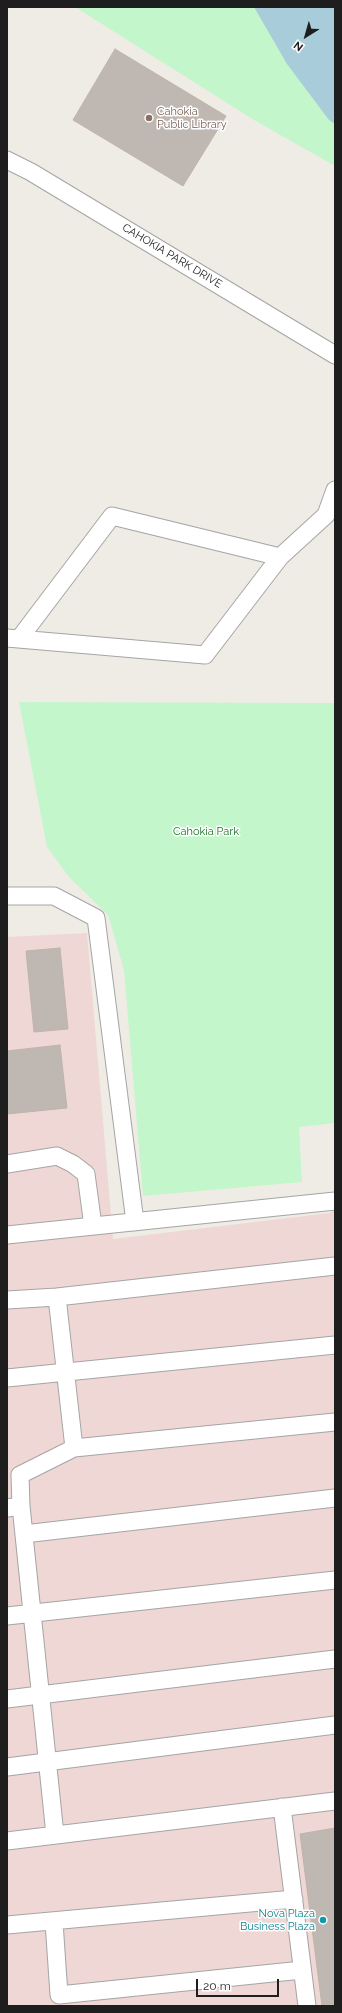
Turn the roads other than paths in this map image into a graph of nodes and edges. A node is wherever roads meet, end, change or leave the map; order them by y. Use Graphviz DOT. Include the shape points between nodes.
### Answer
graph roads {
  1 [pos="7,160"];
  2 [pos="335,355"];
  3 [pos="335,490"];
  4 [pos="280,557"];
  5 [pos="13,638"];
  6 [pos="7,896"];
  7 [pos="7,1164"];
  8 [pos="335,1201"];
  9 [pos="135,1222"];
  10 [pos="93,1226"];
  11 [pos="7,1235"];
  12 [pos="335,1266"];
  13 [pos="57,1297"];
  14 [pos="7,1300"];
  15 [pos="335,1345"];
  16 [pos="66,1371"];
  17 [pos="7,1378"];
  18 [pos="335,1422"];
  19 [pos="74,1448"];
  20 [pos="335,1498"];
  21 [pos="14,1507"];
  22 [pos="24,1534"];
  23 [pos="335,1580"];
  24 [pos="33,1614"];
  25 [pos="7,1616"];
  26 [pos="335,1659"];
  27 [pos="41,1695"];
  28 [pos="7,1699"];
  29 [pos="335,1725"];
  30 [pos="48,1763"];
  31 [pos="7,1768"];
  32 [pos="335,1801"];
  33 [pos="282,1807"];
  34 [pos="55,1835"];
  35 [pos="7,1841"];
  36 [pos="294,1899"];
  37 [pos="54,1922"];
  38 [pos="7,1925"];
  39 [pos="302,1970"];
  40 [pos="59,2000"];
  41 [pos="307,2006"];
  1 -- 2 [label="lane, CAHOKIA PARK DRIVE"];
  3 -- 4 [label="lane" via="326,515"];
  4 -- 5 [label="lane" via="205,655"];
  4 -- 5 [label="lane" via="112,516"];
  6 -- 9 [label="lane" via="54,896 96,918"];
  7 -- 10 [label="lane" via="57,1156 73,1164 86,1174"];
  8 -- 9 [label="lane"];
  9 -- 10 [label="lane"];
  10 -- 11 [label="lane"];
  12 -- 13 [label="lane"];
  13 -- 14 [label="lane"];
  13 -- 16 [label="lane"];
  15 -- 16 [label="lane"];
  16 -- 17 [label="lane"];
  16 -- 19 [label="lane"];
  18 -- 19 [label="lane"];
  19 -- 21 [label="lane" via="20,1475"];
  20 -- 22 [label="lane"];
  21 -- 22 [label="lane"];
  22 -- 24 [label="lane"];
  23 -- 24 [label="lane"];
  24 -- 25 [label="lane"];
  24 -- 27 [label="lane"];
  26 -- 27 [label="lane"];
  27 -- 28 [label="lane"];
  27 -- 30 [label="lane"];
  29 -- 30 [label="lane"];
  30 -- 31 [label="lane"];
  30 -- 34 [label="lane"];
  32 -- 33 [label="lane"];
  33 -- 34 [label="lane"];
  33 -- 36 [label="lane"];
  34 -- 35 [label="lane"];
  36 -- 37 [label="lane"];
  36 -- 39 [label="lane"];
  37 -- 38 [label="lane"];
  37 -- 40 [label="lane"];
  39 -- 40 [label="lane"];
  39 -- 41 [label="lane"];
}
